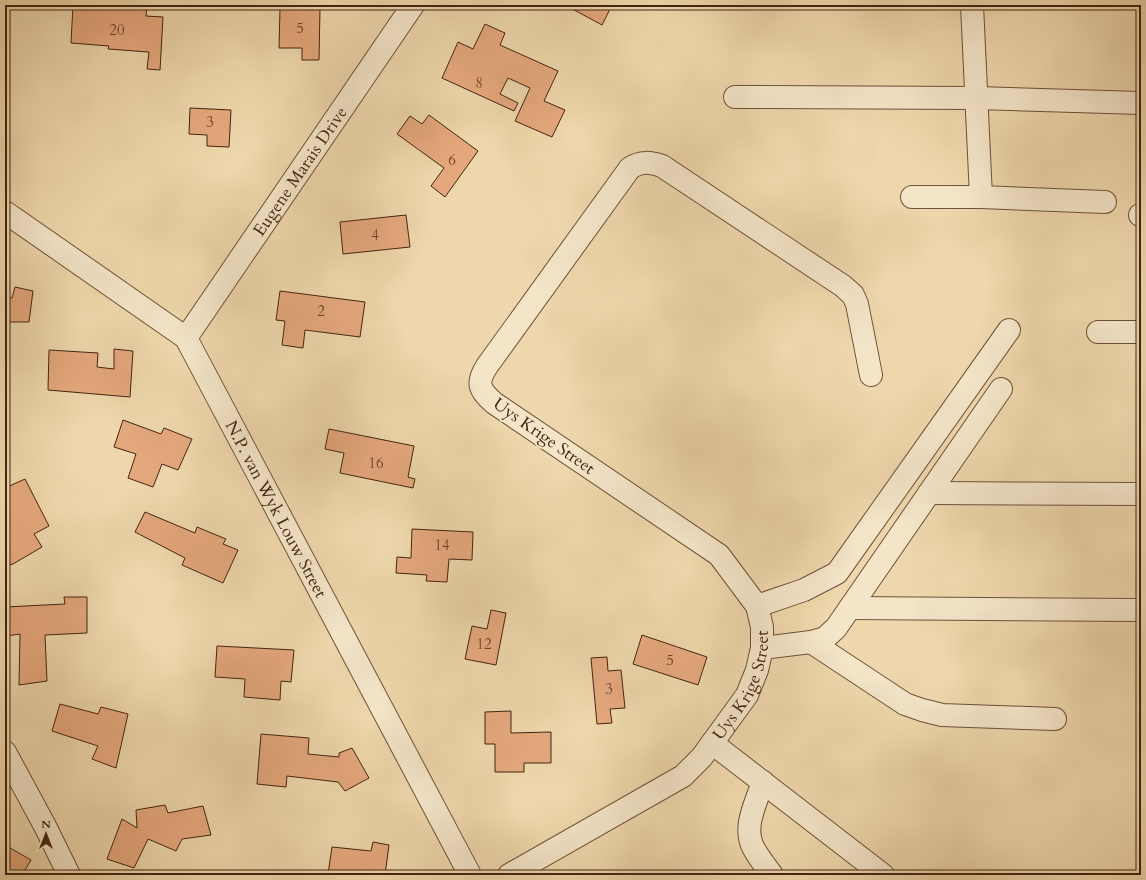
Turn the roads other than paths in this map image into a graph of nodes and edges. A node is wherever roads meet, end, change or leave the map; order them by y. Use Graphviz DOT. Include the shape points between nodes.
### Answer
graph roads {
  1 [pos="413,5"];
  2 [pos="972,5"];
  3 [pos="735,97"];
  4 [pos="977,98"];
  5 [pos="1141,103"];
  6 [pos="912,196"];
  7 [pos="981,196"];
  8 [pos="1105,202"];
  9 [pos="5,212"];
  10 [pos="1009,330"];
  11 [pos="1098,332"];
  12 [pos="1141,332"];
  13 [pos="186,338"];
  14 [pos="871,375"];
  15 [pos="1001,389"];
  16 [pos="929,493"];
  17 [pos="1141,494"];
  18 [pos="757,606"];
  19 [pos="850,608"];
  20 [pos="1141,610"];
  21 [pos="811,642"];
  22 [pos="762,648"];
  23 [pos="1055,719"];
  24 [pos="712,743"];
  25 [pos="5,752"];
  26 [pos="763,782"];
  27 [pos="69,875"];
  28 [pos="470,875"];
  29 [pos="509,875"];
  30 [pos="772,875"];
  31 [pos="882,875"];
  1 -- 13 [label="street, Eugene Marais Drive"];
  2 -- 4 [label="street"];
  3 -- 4 [label="street"];
  4 -- 5 [label="street"];
  4 -- 7 [label="street"];
  6 -- 7 [label="street"];
  7 -- 8 [label="street"];
  9 -- 13 [label="street, N.P. van Wyk Louw Street"];
  10 -- 18 [label="street" via="837,573 804,590"];
  11 -- 12 [label="street"];
  13 -- 28 [label="street, N.P. van Wyk Louw Street"];
  14 -- 18 [label="street, Uys Krige Street" via="853,295 662,166 643,162 630,168 482,374 481,387 494,403 719,555"];
  15 -- 16 [label="street"];
  16 -- 17 [label="street"];
  16 -- 19 [label="street"];
  18 -- 22 [label="street, Uys Krige Street" via="762,627"];
  19 -- 20 [label="street"];
  19 -- 21 [label="street" via="836,628 825,638"];
  21 -- 22 [label="street"];
  21 -- 23 [label="street" via="905,704 922,710 942,715"];
  22 -- 24 [label="street, Uys Krige Street" via="747,695"];
  24 -- 26 [label="street"];
  24 -- 29 [label="street, Uys Krige Street" via="684,776"];
  25 -- 27 [label="street"];
  26 -- 30 [label="street" via="749,821 750,839 753,848"];
  26 -- 31 [label="street"];
}
